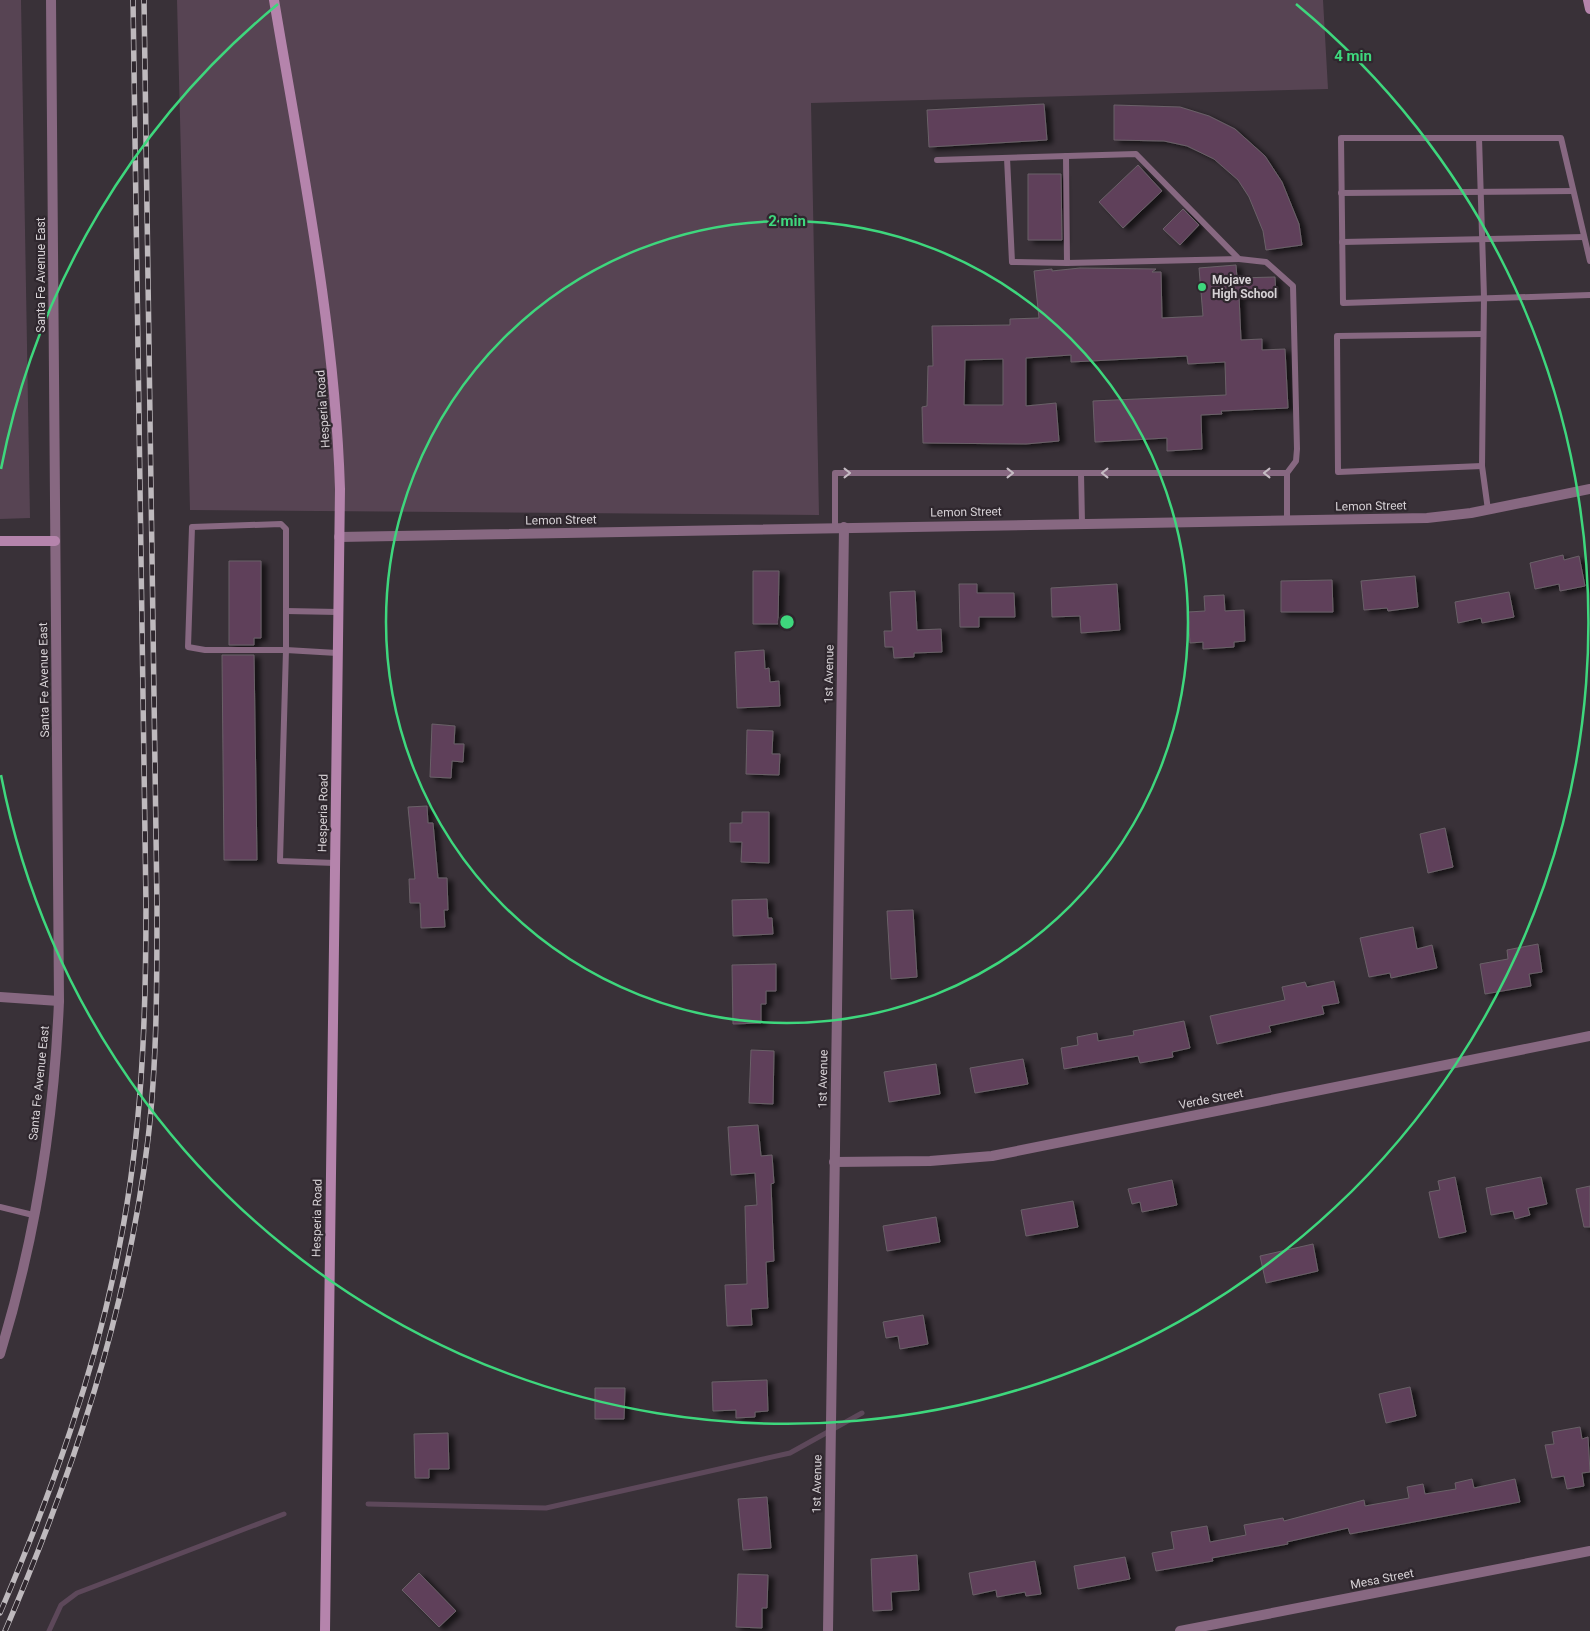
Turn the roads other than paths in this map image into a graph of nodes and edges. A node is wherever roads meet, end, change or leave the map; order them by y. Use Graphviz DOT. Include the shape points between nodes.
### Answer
graph roads {
  1 [pos="51,0"];
  2 [pos="274,0"];
  3 [pos="1588,0"];
  4 [pos="1590,9"];
  5 [pos="1479,138"];
  6 [pos="1066,156"];
  7 [pos="1007,158"];
  8 [pos="937,160"];
  9 [pos="1481,191"];
  10 [pos="1574,191"];
  11 [pos="1341,193"];
  12 [pos="1584,236"];
  13 [pos="1482,238"];
  14 [pos="1342,242"];
  15 [pos="1239,259"];
  16 [pos="1590,261"];
  17 [pos="1067,263"];
  18 [pos="1590,295"];
  19 [pos="1484,297"];
  20 [pos="1483,334"];
  21 [pos="1482,466"];
  22 [pos="1081,473"];
  23 [pos="1286,473"];
  24 [pos="1590,489"];
  25 [pos="1488,510"];
  26 [pos="1287,520"];
  27 [pos="1082,523"];
  28 [pos="839,527"];
  29 [pos="339,537"];
  30 [pos="55,540"];
  31 [pos="0,542"];
  32 [pos="286,611"];
  33 [pos="338,612"];
  34 [pos="286,650"];
  35 [pos="337,654"];
  36 [pos="335,862"];
  37 [pos="0,997"];
  38 [pos="59,1001"];
  39 [pos="1590,1036"];
  40 [pos="834,1162"];
  41 [pos="0,1207"];
  42 [pos="33,1214"];
  43 [pos="4,1327"];
  44 [pos="0,1354"];
  45 [pos="1590,1551"];
  46 [pos="324,1631"];
  47 [pos="828,1631"];
  48 [pos="1180,1631"];
  1 -- 30 [label="street, Santa Fe Avenue East"];
  2 -- 29 [label="main road, Hesperia Road" via="330,340 339,452"];
  3 -- 4 [label="main road"];
  5 -- 9 [label="lane"];
  5 -- 10 [label="lane" via="1561,138"];
  5 -- 11 [label="lane" via="1341,138"];
  6 -- 7 [label="lane"];
  6 -- 15 [label="lane" via="1136,154"];
  6 -- 17 [label="lane"];
  7 -- 8 [label="lane"];
  7 -- 17 [label="lane" via="1012,262"];
  9 -- 10 [label="lane"];
  9 -- 11 [label="lane"];
  9 -- 13 [label="lane"];
  10 -- 12 [label="lane"];
  11 -- 14 [label="lane"];
  12 -- 13 [label="lane"];
  12 -- 16 [label="lane"];
  13 -- 14 [label="lane"];
  13 -- 19 [label="lane"];
  14 -- 19 [label="lane" via="1343,303"];
  15 -- 17 [label="lane"];
  15 -- 23 [label="lane" via="1266,262 1293,286 1297,449 1296,462"];
  18 -- 19 [label="lane"];
  19 -- 20 [label="lane"];
  20 -- 21 [label="lane"];
  20 -- 21 [label="lane" via="1336,336 1338,472"];
  21 -- 25 [label="lane"];
  23 -- 22 [label="lane, one-way"];
  22 -- 27 [label="lane"];
  28 -- 22 [label="lane, one-way" via="835,473"];
  23 -- 26 [label="lane"];
  24 -- 25 [label="street, Lemon Street"];
  25 -- 26 [label="street, Lemon Street" via="1427,518"];
  26 -- 27 [label="street, Lemon Street"];
  27 -- 28 [label="street, Lemon Street"];
  28 -- 29 [label="street, Lemon Street"];
  28 -- 40 [label="street, 1st Avenue"];
  29 -- 33 [label="main road, Hesperia Road"];
  30 -- 31 [label="main road"];
  30 -- 38 [label="street, Santa Fe Avenue East"];
  32 -- 33 [label="lane"];
  32 -- 34 [label="lane"];
  32 -- 34 [label="lane" via="286,529 281,524 192,527 188,647"];
  33 -- 35 [label="main road, Hesperia Road"];
  34 -- 35 [label="lane"];
  34 -- 36 [label="lane" via="280,861"];
  35 -- 36 [label="main road, Hesperia Road"];
  36 -- 46 [label="main road, Hesperia Road"];
  37 -- 38 [label="street"];
  38 -- 42 [label="street, Santa Fe Avenue East" via="53,1089"];
  39 -- 40 [label="street, Verde Street" via="992,1156 930,1161"];
  40 -- 47 [label="street, 1st Avenue"];
  41 -- 42 [label="lane"];
  42 -- 43 [label="street, Santa Fe Avenue East"];
  43 -- 44 [label="street, Santa Fe Avenue East"];
  45 -- 48 [label="street, Mesa Street"];
}
